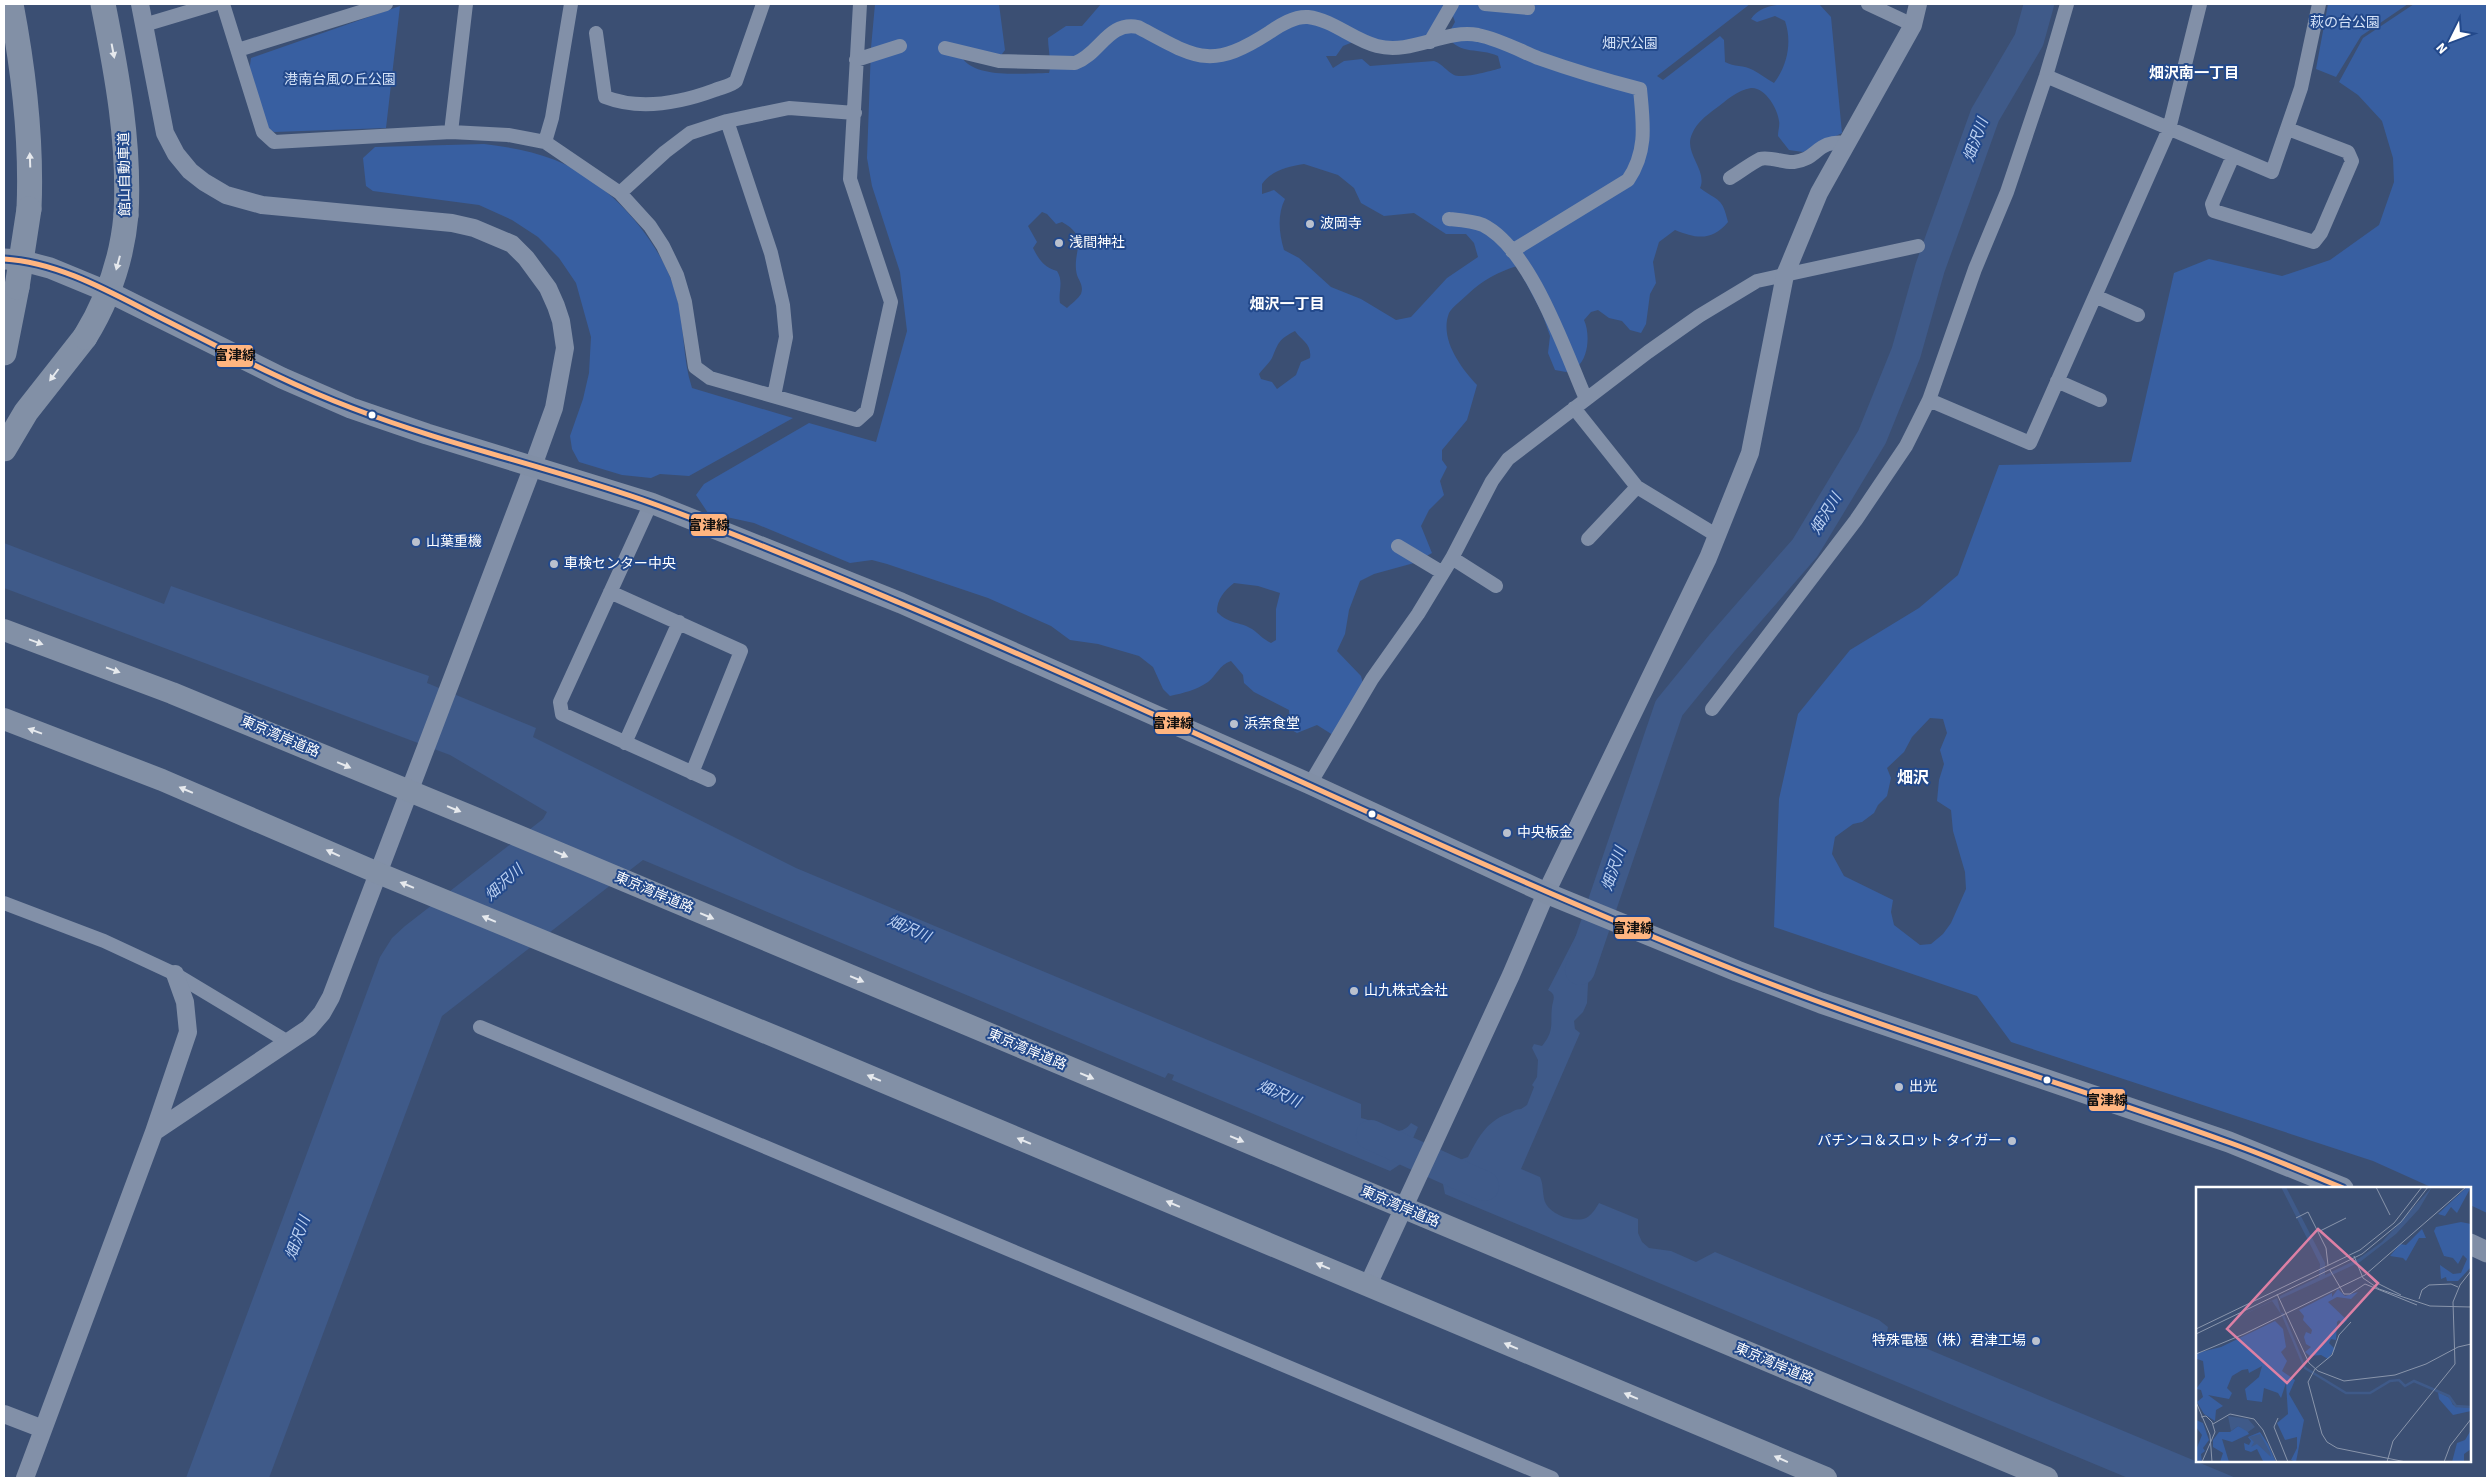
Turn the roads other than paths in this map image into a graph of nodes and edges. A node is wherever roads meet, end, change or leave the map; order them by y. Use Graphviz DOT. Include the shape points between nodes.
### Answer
graph roads {
  1 [pos="11,4"];
  2 [pos="103,4"];
  3 [pos="140,4"];
  4 [pos="214,4"];
  5 [pos="223,4"];
  6 [pos="386,4"];
  7 [pos="466,4"];
  8 [pos="571,4"];
  9 [pos="763,4"];
  10 [pos="860,4"];
  11 [pos="1452,4"];
  12 [pos="1485,4"];
  13 [pos="1868,4"];
  14 [pos="1918,4"];
  15 [pos="2067,4"];
  16 [pos="2200,4"];
  17 [pos="2319,4"];
  18 [pos="1528,8"];
  19 [pos="144,25"];
  20 [pos="1913,25"];
  21 [pos="596,33"];
  22 [pos="1430,42"];
  23 [pos="900,46"];
  24 [pos="945,48"];
  25 [pos="238,50"];
  26 [pos="856,60"];
  27 [pos="2046,76"];
  28 [pos="855,113"];
  29 [pos="727,120"];
  30 [pos="2169,129"];
  31 [pos="2288,129"];
  32 [pos="451,132"];
  33 [pos="544,142"];
  34 [pos="1846,144"];
  35 [pos="2232,156"];
  36 [pos="1730,178"];
  37 [pos="620,193"];
  38 [pos="1449,219"];
  39 [pos="1918,246"];
  40 [pos="1512,251"];
  41 [pos="4,259"];
  42 [pos="1785,275"];
  43 [pos="2095,296"];
  44 [pos="2138,315"];
  45 [pos="4,353"];
  46 [pos="2057,381"];
  47 [pos="774,396"];
  48 [pos="1586,398"];
  49 [pos="1929,400"];
  50 [pos="2100,400"];
  51 [pos="1574,408"];
  52 [pos="4,449"];
  53 [pos="533,466"];
  54 [pos="1637,487"];
  55 [pos="652,504"];
  56 [pos="1716,535"];
  57 [pos="1588,538"];
  58 [pos="1398,546"];
  59 [pos="1452,558"];
  60 [pos="1443,572"];
  61 [pos="1496,586"];
  62 [pos="610,592"];
  63 [pos="679,622"];
  64 [pos="4,630"];
  65 [pos="1712,709"];
  66 [pos="4,720"];
  67 [pos="625,743"];
  68 [pos="692,773"];
  69 [pos="709,780"];
  70 [pos="1310,784"];
  71 [pos="409,791"];
  72 [pos="378,873"];
  73 [pos="1546,893"];
  74 [pos="4,903"];
  75 [pos="175,974"];
  76 [pos="480,1027"];
  77 [pos="288,1042"];
  78 [pos="154,1132"];
  79 [pos="2341,1187"];
  80 [pos="1407,1201"];
  81 [pos="2471,1244"];
  82 [pos="2487,1252"];
  83 [pos="1368,1285"];
  84 [pos="4,1414"];
  85 [pos="43,1429"];
  86 [pos="25,1478"];
  87 [pos="1552,1478"];
  88 [pos="1826,1478"];
  89 [pos="2047,1478"];
  45 -- 1 [label="highway, one-way, bridge" via="29,209 31,173 29,125"];
  2 -- 52 [label="highway, 館山自動車道, one-way, bridge" via="123,116 127,171 121,256 111,286 85,337 26,412"];
  3 -- 19 [label="street"];
  4 -- 19 [label="street"];
  5 -- 25 [label="street"];
  6 -- 25 [label="street"];
  7 -- 32 [label="street"];
  8 -- 33 [label="street" via="552,118"];
  9 -- 21 [label="street" via="736,81 675,102 655,105 604,97"];
  10 -- 26 [label="street"];
  11 -- 22 [label="street"];
  12 -- 18 [label="street"];
  13 -- 20 [label="street"];
  14 -- 20 [label="street"];
  15 -- 27 [label="street"];
  16 -- 30 [label="street"];
  17 -- 31 [label="street" via="2301,88"];
  19 -- 53 [label="street" via="165,133 176,154 204,182 226,195 262,205 452,223 474,228 512,244 526,258 548,288 556,306 565,348 554,408"];
  20 -- 34 [label="street"];
  22 -- 24 [label="street" via="1379,47 1331,24 1307,17 1292,19 1226,55 1208,57 1188,54 1131,26 1114,30 1084,60 1075,63 999,61"];
  22 -- 40 [label="street" via="1448,36 1479,36 1640,89 1644,134 1642,152 1628,180"];
  23 -- 26 [label="street"];
  25 -- 32 [label="street" via="262,132 274,142"];
  26 -- 28 [label="street"];
  27 -- 30 [label="street"];
  27 -- 49 [label="street" via="2007,192 1975,268"];
  28 -- 29 [label="street" via="789,108"];
  28 -- 47 [label="street" via="850,179 890,302 867,411 857,420"];
  29 -- 37 [label="street" via="690,132"];
  29 -- 47 [label="street" via="771,253 783,306 786,337"];
  30 -- 35 [label="street"];
  30 -- 43 [label="street"];
  31 -- 35 [label="street" via="2272,172"];
  31 -- 35 [label="street" via="2351,156 2352,161 2325,224 2314,242 2214,211 2212,204"];
  32 -- 33 [label="street" via="508,135"];
  33 -- 37 [label="street"];
  34 -- 36 [label="street" via="1825,144 1810,156 1795,162 1762,158"];
  34 -- 42 [label="street" via="1819,193"];
  37 -- 47 [label="street" via="650,226 676,275 685,302 695,367 710,378"];
  38 -- 40 [label="street" via="1482,225"];
  39 -- 42 [label="street"];
  40 -- 48 [label="street" via="1551,317"];
  41 -- 53 [label="main road" via="50,268 113,294 282,378 351,408"];
  42 -- 48 [label="street" via="1758,281 1699,316"];
  42 -- 56 [label="street" via="1750,453"];
  43 -- 44 [label="street"];
  43 -- 46 [label="street"];
  46 -- 49 [label="street" via="2030,443"];
  46 -- 50 [label="street"];
  48 -- 51 [label="street"];
  49 -- 65 [label="street" via="1894,467"];
  51 -- 54 [label="street"];
  51 -- 59 [label="street" via="1508,459 1492,481"];
  53 -- 55 [label="main road"];
  53 -- 71 [label="street"];
  54 -- 56 [label="street"];
  54 -- 57 [label="street"];
  55 -- 62 [label="street"];
  55 -- 70 [label="main road" via="901,604"];
  56 -- 73 [label="street"];
  58 -- 60 [label="street"];
  59 -- 60 [label="street"];
  59 -- 61 [label="street"];
  60 -- 70 [label="street" via="1372,679"];
  62 -- 63 [label="street"];
  62 -- 67 [label="street" via="560,702 560,709 562,714"];
  63 -- 67 [label="street"];
  63 -- 68 [label="street" via="742,653"];
  64 -- 71 [label="highway, 東京湾岸道路, one-way" via="172,693"];
  72 -- 66 [label="highway, one-way" via="170,783"];
  67 -- 68 [label="street"];
  68 -- 69 [label="street"];
  70 -- 73 [label="main road"];
  71 -- 72 [label="street"];
  71 -- 80 [label="highway, 東京湾岸道路, one-way"];
  72 -- 77 [label="street" via="331,997 309,1028"];
  83 -- 72 [label="highway, one-way"];
  73 -- 79 [label="main road" via="1821,1003 2230,1142"];
  73 -- 80 [label="street"];
  74 -- 75 [label="street" via="104,941"];
  75 -- 77 [label="street"];
  75 -- 78 [label="street" via="186,1002 188,1032"];
  76 -- 87 [label="street"];
  77 -- 78 [label="street"];
  78 -- 85 [label="street"];
  80 -- 83 [label="street"];
  80 -- 89 [label="highway, 東京湾岸道路"];
  81 -- 82 [label="main road"];
  88 -- 83 [label="highway, one-way"];
  84 -- 85 [label="street"];
  85 -- 86 [label="street"];
}
